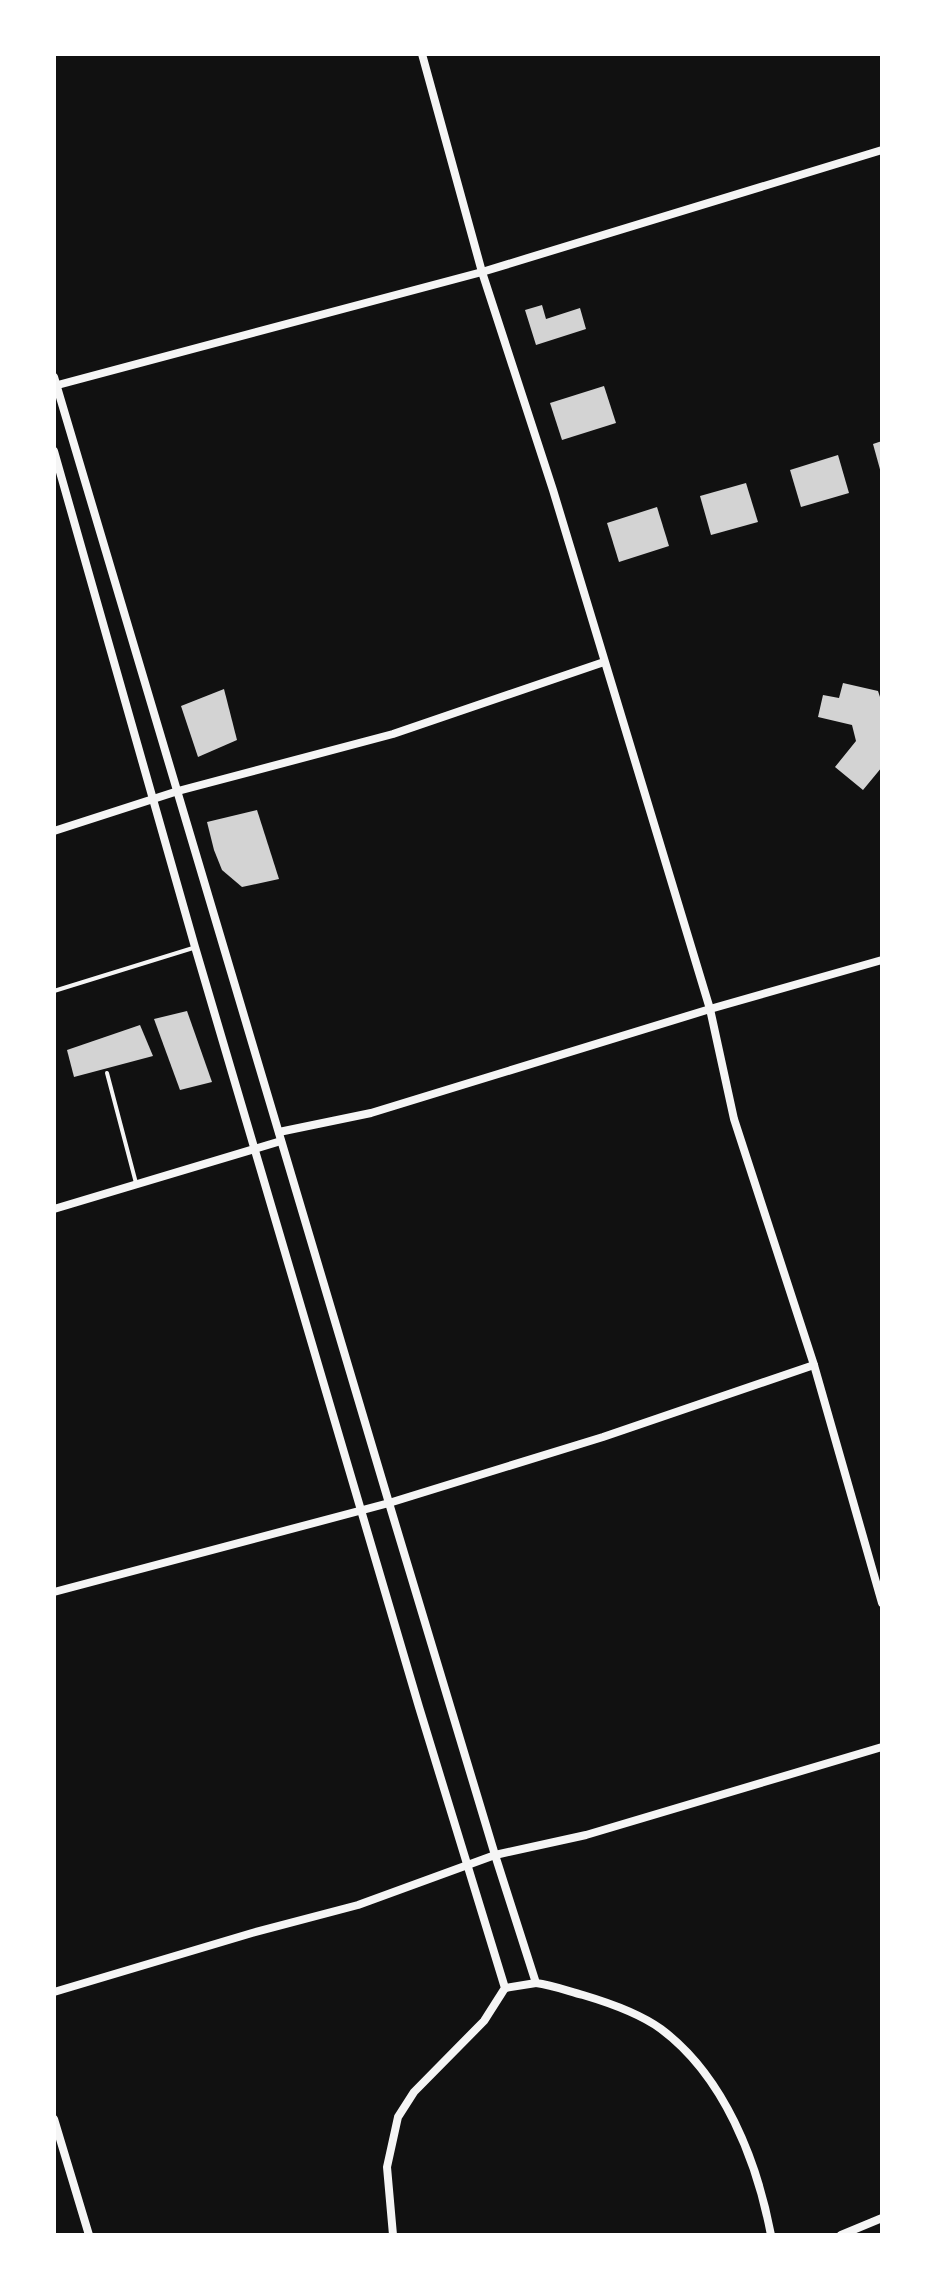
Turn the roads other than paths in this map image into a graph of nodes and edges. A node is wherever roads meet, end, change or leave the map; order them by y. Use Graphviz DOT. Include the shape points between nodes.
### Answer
graph roads {
  1 [pos="422,54"];
  2 [pos="882,150"];
  3 [pos="482,272"];
  4 [pos="55,383"];
  5 [pos="54,451"];
  6 [pos="604,662"];
  7 [pos="178,791"];
  8 [pos="153,800"];
  9 [pos="54,831"];
  10 [pos="195,947"];
  11 [pos="882,960"];
  12 [pos="54,991"];
  13 [pos="710,1009"];
  14 [pos="107,1073"];
  15 [pos="280,1136"];
  16 [pos="255,1149"];
  17 [pos="136,1184"];
  18 [pos="54,1209"];
  19 [pos="814,1365"];
  20 [pos="389,1503"];
  21 [pos="362,1510"];
  22 [pos="54,1592"];
  23 [pos="882,1603"];
  24 [pos="882,1747"];
  25 [pos="495,1855"];
  26 [pos="469,1864"];
  27 [pos="536,1983"];
  28 [pos="505,1988"];
  29 [pos="54,1992"];
  30 [pos="54,2119"];
  31 [pos="882,2218"];
  32 [pos="871,2224"];
  33 [pos="89,2235"];
  34 [pos="393,2235"];
  35 [pos="771,2235"];
  36 [pos="841,2235"];
  37 [pos="873,2235"];
  1 -- 3 [label="street"];
  2 -- 3 [label="street"];
  3 -- 4 [label="street"];
  3 -- 6 [label="street"];
  4 -- 7 [label="street"];
  5 -- 8 [label="street"];
  6 -- 7 [label="street" via="393,734"];
  6 -- 13 [label="street"];
  7 -- 8 [label="street"];
  7 -- 15 [label="street"];
  8 -- 9 [label="street"];
  8 -- 10 [label="street"];
  10 -- 12 [label="lane"];
  10 -- 16 [label="street"];
  11 -- 13 [label="street"];
  13 -- 15 [label="street"];
  13 -- 19 [label="street" via="734,1119"];
  14 -- 17 [label="lane"];
  15 -- 16 [label="street"];
  15 -- 20 [label="street"];
  16 -- 17 [label="street"];
  16 -- 21 [label="street"];
  17 -- 18 [label="street"];
  19 -- 20 [label="street"];
  19 -- 23 [label="street"];
  20 -- 21 [label="street"];
  20 -- 25 [label="street"];
  21 -- 22 [label="street"];
  21 -- 26 [label="street"];
  24 -- 25 [label="street" via="599,1832"];
  25 -- 26 [label="street"];
  25 -- 27 [label="street"];
  26 -- 28 [label="street"];
  26 -- 29 [label="street" via="358,1905"];
  27 -- 28 [label="street"];
  27 -- 35 [label="street" via="639,2016 686,2052 713,2085 748,2154"];
  28 -- 34 [label="street" via="484,2021 414,2092 398,2117 387,2167"];
  30 -- 33 [label="street"];
  31 -- 32 [label="street"];
  32 -- 36 [label="street"];
  32 -- 37 [label="street"];
}
